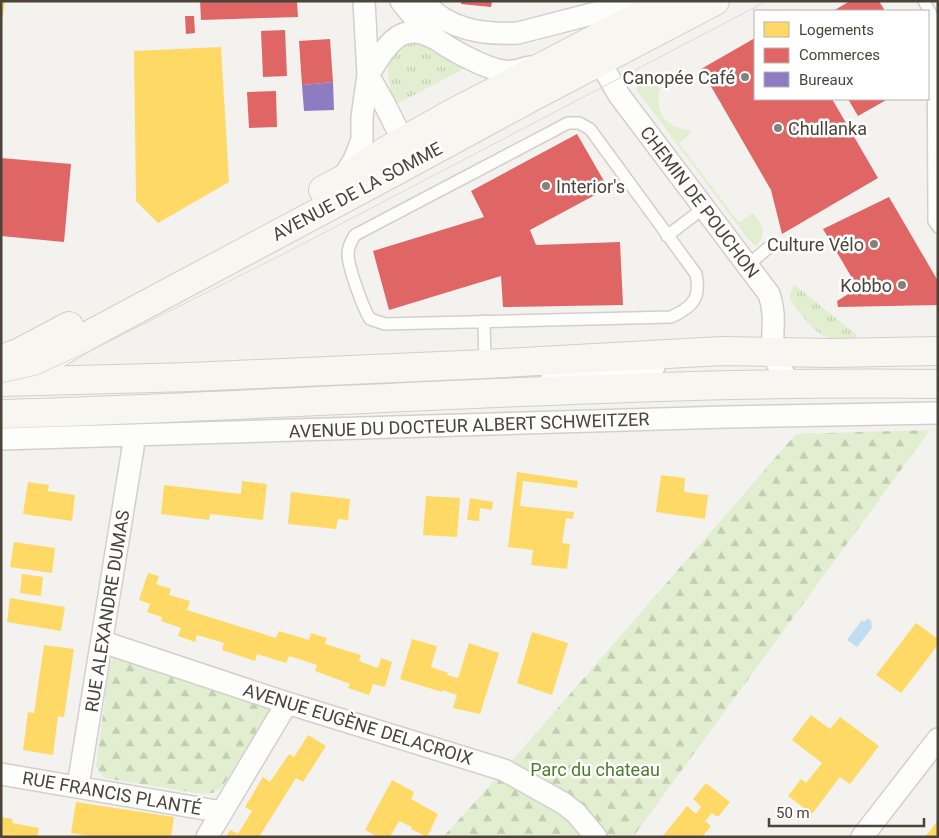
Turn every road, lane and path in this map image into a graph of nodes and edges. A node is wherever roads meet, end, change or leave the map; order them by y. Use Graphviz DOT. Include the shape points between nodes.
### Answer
graph roads {
  1 [pos="364,1"];
  2 [pos="401,1"];
  3 [pos="423,1"];
  4 [pos="642,1"];
  5 [pos="668,1"];
  6 [pos="715,1"];
  7 [pos="929,10"];
  8 [pos="436,39"];
  9 [pos="559,58"];
  10 [pos="600,62"];
  11 [pos="368,75"];
  12 [pos="403,141"];
  13 [pos="436,149"];
  14 [pos="342,180"];
  15 [pos="705,207"];
  16 [pos="938,227"];
  17 [pos="667,236"];
  18 [pos="774,244"];
  19 [pos="748,265"];
  20 [pos="484,321"];
  21 [pos="938,351"];
  22 [pos="772,352"];
  23 [pos="485,364"];
  24 [pos="2,377"];
  25 [pos="792,383"];
  26 [pos="938,384"];
  27 [pos="489,393"];
  28 [pos="938,413"];
  29 [pos="1,414"];
  30 [pos="133,435"];
  31 [pos="1,439"];
  32 [pos="103,642"];
  33 [pos="287,703"];
  34 [pos="938,739"];
  35 [pos="1,774"];
  36 [pos="78,786"];
  37 [pos="222,812"];
  38 [pos="207,837"];
  39 [pos="596,837"];
  40 [pos="862,837"];
  1 -- 11 [label="street"];
  2 -- 8 [label="street"];
  3 -- 4 [label="street" via="448,22 468,30 498,34 518,33"];
  5 -- 9 [label="main road, AVENUE DE LA SOMME"];
  6 -- 10 [label="main road, AVENUE DE LA SOMME"];
  7 -- 16 [label="lane" via="933,18 934,221"];
  8 -- 9 [label="street" via="478,63 503,71 514,72"];
  8 -- 11 [label="street" via="419,32 404,34 392,41"];
  9 -- 10 [label="street" via="590,58"];
  9 -- 12 [label="main road, AVENUE DE LA SOMME"];
  10 -- 13 [label="main road, AVENUE DE LA SOMME"];
  10 -- 15 [label="street, CHEMIN DE POUCHON" via="619,94"];
  11 -- 12 [label="street"];
  11 -- 14 [label="street" via="362,140"];
  12 -- 13 [label="street"];
  12 -- 14 [label="main road, AVENUE DE LA SOMME"];
  13 -- 24 [label="main road, AVENUE DE LA SOMME" via="90,334 32,369"];
  14 -- 24 [label="main road, AVENUE DE LA SOMME" via="24,350"];
  15 -- 17 [label="lane"];
  15 -- 19 [label="street, CHEMIN DE POUCHON"];
  17 -- 20 [label="lane" via="696,274 698,286 695,300 671,317"];
  17 -- 20 [label="lane" via="590,129 579,123 568,123 355,236 348,255 363,308 370,320 385,324"];
  18 -- 19 [label="lane"];
  19 -- 22 [label="street, CHEMIN DE POUCHON" via="773,304"];
  20 -- 23 [label="lane"];
  21 -- 22 [label="main road"];
  22 -- 23 [label="main road" via="722,351"];
  22 -- 25 [label="street" via="782,374"];
  22 -- 27 [label="street" via="740,362 647,367"];
  23 -- 24 [label="main road" via="190,377"];
  25 -- 26 [label="main road"];
  25 -- 27 [label="main road"];
  27 -- 29 [label="main road"];
  28 -- 30 [label="street, AVENUE DU DOCTEUR ALBERT SCHWEITZER"];
  30 -- 31 [label="street, AVENUE DU DOCTEUR ALBERT SCHWEITZER"];
  30 -- 32 [label="street, RUE ALEXANDRE DUMAS"];
  32 -- 33 [label="street, AVENUE EUGÈNE DELACROIX"];
  32 -- 36 [label="street, RUE ALEXANDRE DUMAS"];
  33 -- 37 [label="street"];
  33 -- 39 [label="street, AVENUE EUGÈNE DELACROIX" via="504,770 563,803"];
  34 -- 40 [label="street"];
  35 -- 36 [label="street, RUE FRANCIS PLANTÉ"];
  36 -- 37 [label="street, RUE FRANCIS PLANTÉ"];
  37 -- 38 [label="street"];
}
